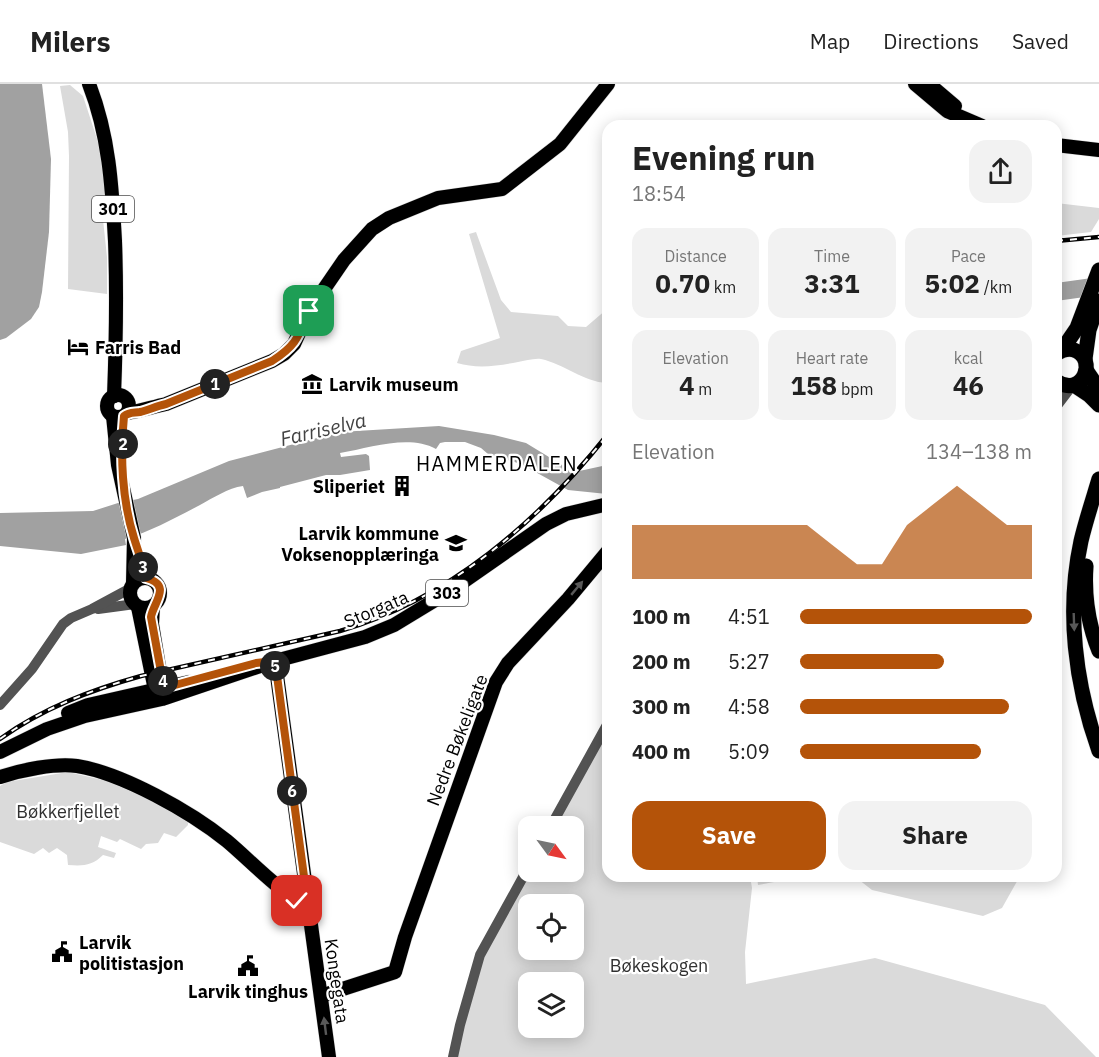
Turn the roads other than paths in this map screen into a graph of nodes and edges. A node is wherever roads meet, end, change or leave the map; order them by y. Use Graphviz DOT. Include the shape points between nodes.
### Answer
graph roads {
  1 [pos="89,84"];
  2 [pos="608,84"];
  3 [pos="915,84"];
  4 [pos="929,84"];
  5 [pos="963,117"];
  6 [pos="969,120"];
  7 [pos="1062,146"];
  8 [pos="1097,152"];
  9 [pos="1099,270"];
  10 [pos="1099,301"];
  11 [pos="1062,347"];
  12 [pos="1062,350"];
  13 [pos="1086,358"];
  14 [pos="1062,384"];
  15 [pos="1073,385"];
  16 [pos="1099,389"];
  17 [pos="1062,399"];
  18 [pos="1099,405"];
  19 [pos="122,406"];
  20 [pos="1099,478"];
  21 [pos="602,505"];
  22 [pos="1099,505"];
  23 [pos="602,558"];
  24 [pos="137,583"];
  25 [pos="136,606"];
  26 [pos="153,606"];
  27 [pos="92,609"];
  28 [pos="1099,651"];
  29 [pos="275,661"];
  30 [pos="160,692"];
  31 [pos="0,705"];
  32 [pos="602,734"];
  33 [pos="1099,751"];
  34 [pos="0,752"];
  35 [pos="0,777"];
  36 [pos="556,816"];
  37 [pos="520,882"];
  38 [pos="308,906"];
  39 [pos="321,996"];
  40 [pos="329,1057"];
  41 [pos="453,1057"];
  1 -- 19 [label="main road, 301" via="103,126 111,172"];
  2 -- 19 [label="main road" via="560,144 502,189 438,198 389,218 364,236 309,311 294,344 284,354 143,411"];
  3 -- 5 [label="main road" via="943,108"];
  4 -- 5 [label="main road"];
  5 -- 6 [label="main road"];
  7 -- 8 [label="main road"];
  9 -- 11 [label="highway" via="1080,320"];
  10 -- 13 [label="highway"];
  12 -- 13 [label="highway" via="1073,349"];
  13 -- 15 [label="highway" via="1082,380"];
  13 -- 16 [label="highway"];
  14 -- 15 [label="highway"];
  15 -- 17 [label="street"];
  15 -- 18 [label="highway"];
  19 -- 24 [label="main road, 301" via="118,465 139,549"];
  20 -- 33 [label="highway, one-way" via="1081,543 1074,612 1080,685"];
  21 -- 29 [label="main road, Storgata / 303" via="566,514 546,524 394,625 365,637"];
  22 -- 28 [label="highway" via="1085,576 1089,616"];
  39 -- 23 [label="main road, Nedre Bøkeligate, one-way" via="395,972 496,682 508,663"];
  24 -- 25 [label="main road, 301" via="130,597"];
  24 -- 26 [label="main road, 301" via="155,581 160,589 159,600"];
  24 -- 27 [label="street"];
  25 -- 26 [label="main road"];
  25 -- 27 [label="street"];
  25 -- 30 [label="main road, 301"];
  26 -- 30 [label="main road, 301"];
  27 -- 31 [label="street" via="63,624 32,669"];
  29 -- 30 [label="main road, Storgata / 303" via="256,663"];
  29 -- 38 [label="main road, Kongegata"];
  30 -- 34 [label="main road, Storgata / 303" via="46,729"];
  32 -- 36 [label="street"];
  35 -- 38 [label="main road" via="77,766 142,789 204,824 287,895"];
  37 -- 41 [label="street" via="480,955"];
  38 -- 39 [label="main road, Kongegata"];
  40 -- 39 [label="main road, Kongegata, one-way"];
}
